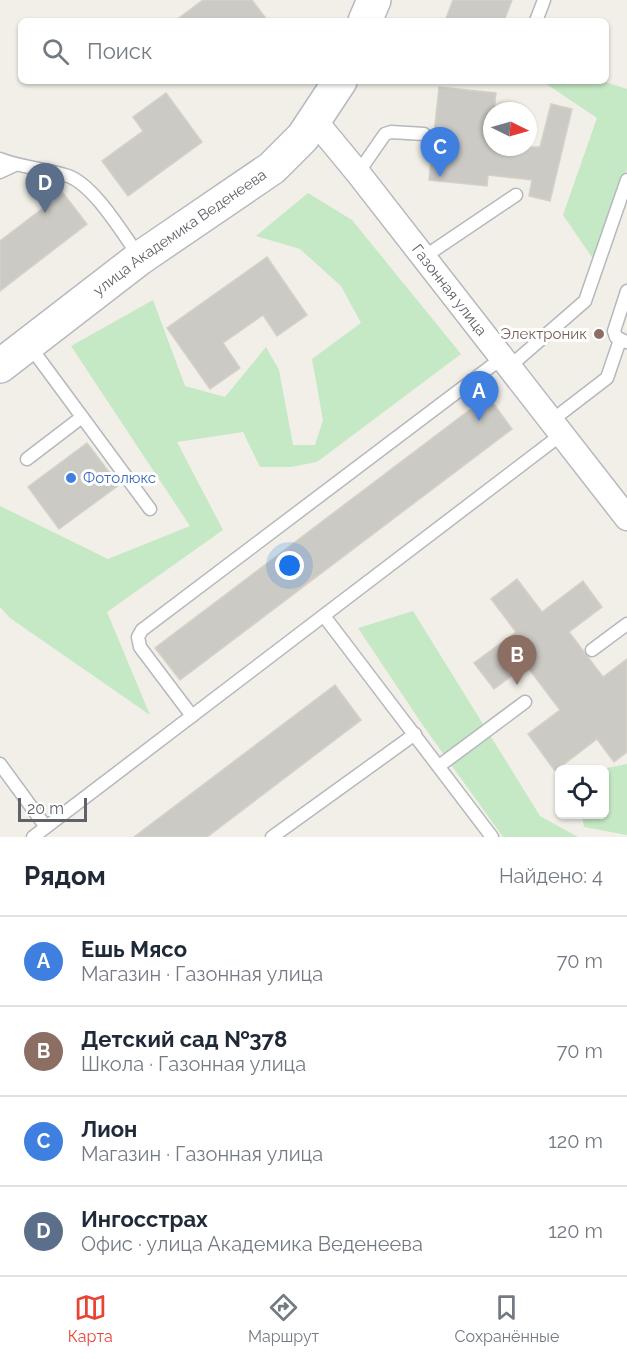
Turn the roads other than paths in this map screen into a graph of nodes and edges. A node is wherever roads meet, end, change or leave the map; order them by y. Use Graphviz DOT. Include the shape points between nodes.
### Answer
graph roads {
  1 [pos="374,0"];
  2 [pos="544,0"];
  3 [pos="367,18"];
  4 [pos="537,18"];
  5 [pos="338,84"];
  6 [pos="315,121"];
  7 [pos="424,134"];
  8 [pos="0,159"];
  9 [pos="15,165"];
  10 [pos="0,172"];
  11 [pos="358,173"];
  12 [pos="627,180"];
  13 [pos="516,195"];
  14 [pos="424,257"];
  15 [pos="140,258"];
  16 [pos="627,291"];
  17 [pos="623,342"];
  18 [pos="28,344"];
  19 [pos="506,362"];
  20 [pos="0,366"];
  21 [pos="82,417"];
  22 [pos="557,427"];
  23 [pos="27,459"];
  24 [pos="150,508"];
  25 [pos="627,518"];
  26 [pos="324,616"];
  27 [pos="627,624"];
  28 [pos="592,650"];
  29 [pos="525,702"];
  30 [pos="192,716"];
  31 [pos="415,734"];
  32 [pos="0,764"];
  33 [pos="439,766"];
  34 [pos="46,827"];
  35 [pos="33,837"];
  36 [pos="272,837"];
  37 [pos="492,837"];
  1 -- 3 [label="street"];
  2 -- 4 [label="lane"];
  5 -- 6 [label="street, улица Академика Веденеева"];
  6 -- 11 [label="street, Газонная улица"];
  6 -- 15 [label="street, улица Академика Веденеева" via="272,168"];
  7 -- 11 [label="lane" via="385,134"];
  8 -- 9 [label="lane"];
  9 -- 10 [label="lane"];
  9 -- 15 [label="lane" via="71,177 91,191"];
  11 -- 14 [label="street, Газонная улица"];
  12 -- 19 [label="lane" via="585,301"];
  13 -- 14 [label="lane"];
  14 -- 19 [label="street, Газонная улица"];
  15 -- 18 [label="street, улица Академика Веденеева"];
  16 -- 17 [label="lane" via="614,331"];
  17 -- 22 [label="lane" via="607,378"];
  18 -- 20 [label="street, улица Академика Веденеева"];
  18 -- 21 [label="lane"];
  19 -- 22 [label="street, Газонная улица"];
  19 -- 30 [label="lane" via="142,630 138,637 140,647"];
  21 -- 23 [label="lane"];
  21 -- 24 [label="lane"];
  22 -- 25 [label="street, Газонная улица"];
  22 -- 26 [label="lane"];
  26 -- 30 [label="lane"];
  26 -- 31 [label="lane"];
  27 -- 28 [label="lane"];
  29 -- 33 [label="lane"];
  30 -- 34 [label="lane"];
  31 -- 33 [label="lane"];
  31 -- 36 [label="lane"];
  32 -- 34 [label="lane"];
  33 -- 37 [label="lane"];
  34 -- 35 [label="lane"];
}
